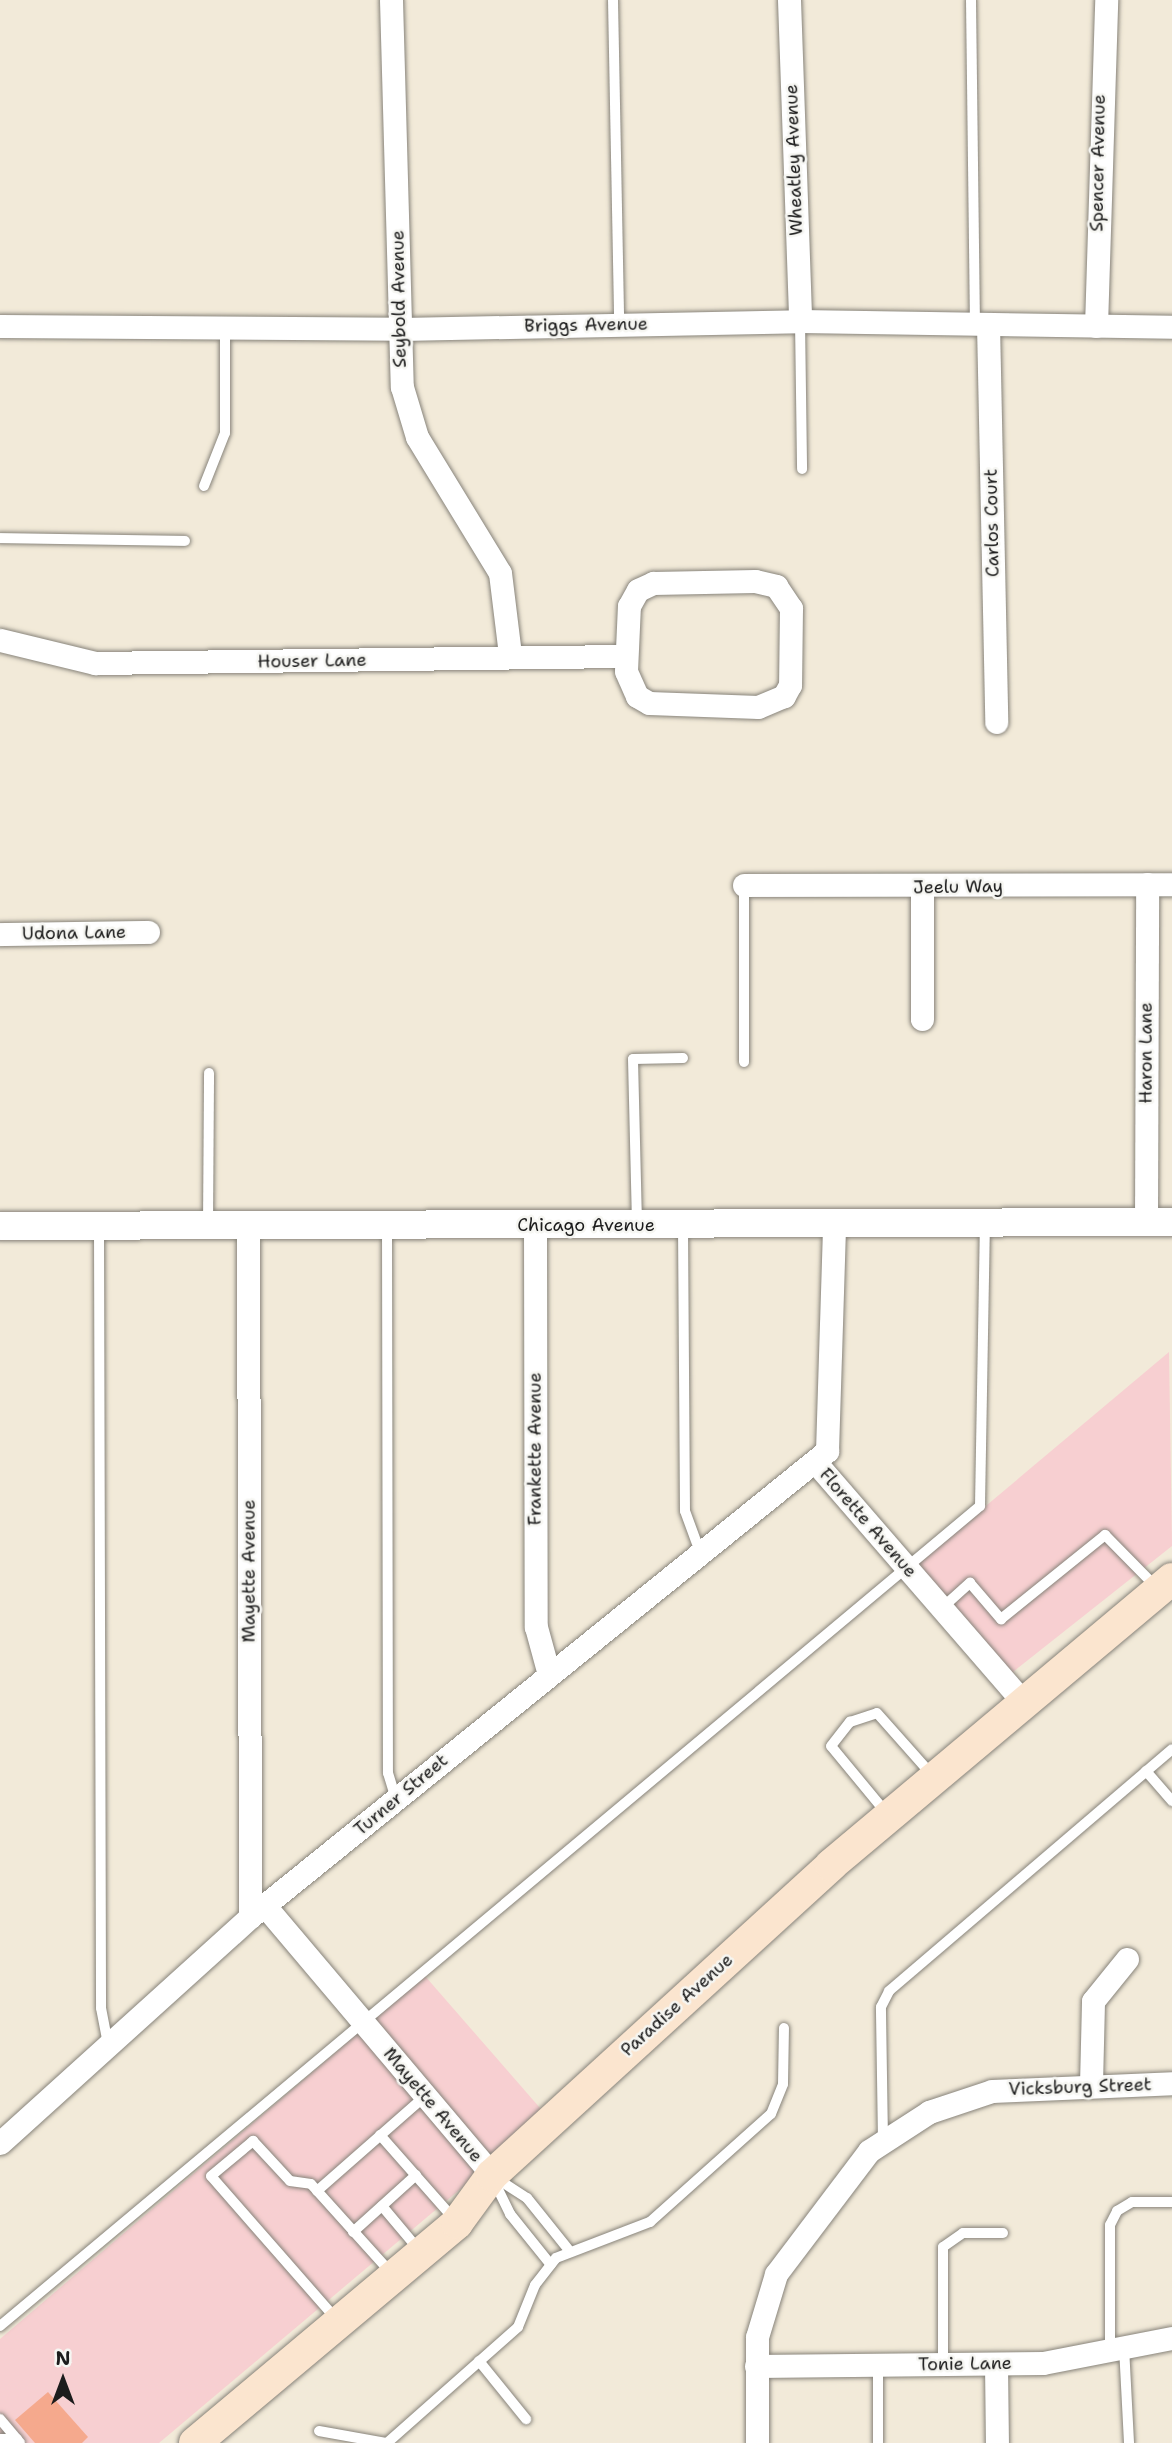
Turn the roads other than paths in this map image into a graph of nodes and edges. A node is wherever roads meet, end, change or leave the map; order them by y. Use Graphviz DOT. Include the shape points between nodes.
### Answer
graph roads {
  1 [pos="391,0"];
  2 [pos="613,0"];
  3 [pos="789,0"];
  4 [pos="971,0"];
  5 [pos="1106,0"];
  6 [pos="800,321"];
  7 [pos="619,324"];
  8 [pos="982,324"];
  9 [pos="0,326"];
  10 [pos="1096,326"];
  11 [pos="1172,327"];
  12 [pos="225,328"];
  13 [pos="401,329"];
  14 [pos="802,469"];
  15 [pos="204,485"];
  16 [pos="0,538"];
  17 [pos="185,541"];
  18 [pos="0,640"];
  19 [pos="510,655"];
  20 [pos="626,656"];
  21 [pos="996,722"];
  22 [pos="1147,884"];
  23 [pos="1172,884"];
  24 [pos="744,885"];
  25 [pos="922,888"];
  26 [pos="148,932"];
  27 [pos="0,934"];
  28 [pos="922,1018"];
  29 [pos="683,1058"];
  30 [pos="744,1062"];
  31 [pos="209,1073"];
  32 [pos="985,1221"];
  33 [pos="1159,1222"];
  34 [pos="834,1224"];
  35 [pos="208,1225"];
  36 [pos="248,1225"];
  37 [pos="683,1225"];
  38 [pos="0,1226"];
  39 [pos="99,1226"];
  40 [pos="387,1226"];
  41 [pos="535,1226"];
  42 [pos="637,1226"];
  43 [pos="816,1463"];
  44 [pos="700,1552"];
  45 [pos="907,1568"];
  46 [pos="1168,1591"];
  47 [pos="942,1608"];
  48 [pos="548,1671"];
  49 [pos="1024,1703"];
  50 [pos="1172,1749"];
  51 [pos="1146,1771"];
  52 [pos="935,1778"];
  53 [pos="397,1799"];
  54 [pos="1172,1801"];
  55 [pos="889,1816"];
  56 [pos="258,1912"];
  57 [pos="1127,1959"];
  58 [pos="364,2022"];
  59 [pos="784,2028"];
  60 [pos="108,2043"];
  61 [pos="1172,2083"];
  62 [pos="1091,2084"];
  63 [pos="426,2095"];
  64 [pos="380,2135"];
  65 [pos="883,2140"];
  66 [pos="0,2143"];
  67 [pos="416,2175"];
  68 [pos="492,2175"];
  69 [pos="317,2191"];
  70 [pos="1172,2202"];
  71 [pos="382,2206"];
  72 [pos="457,2223"];
  73 [pos="353,2232"];
  74 [pos="1003,2233"];
  75 [pos="568,2249"];
  76 [pos="421,2253"];
  77 [pos="551,2265"];
  78 [pos="394,2276"];
  79 [pos="339,2322"];
  80 [pos="0,2326"];
  81 [pos="1172,2338"];
  82 [pos="1117,2348"];
  83 [pos="479,2361"];
  84 [pos="878,2364"];
  85 [pos="943,2364"];
  86 [pos="996,2364"];
  87 [pos="756,2366"];
  88 [pos="0,2418"];
  89 [pos="526,2420"];
  90 [pos="319,2431"];
  91 [pos="0,2439"];
  92 [pos="19,2441"];
  93 [pos="195,2443"];
  94 [pos="386,2443"];
  95 [pos="757,2443"];
  96 [pos="878,2443"];
  97 [pos="997,2443"];
  98 [pos="1129,2443"];
  1 -- 13 [label="street, Seybold Avenue"];
  2 -- 7 [label="lane"];
  3 -- 6 [label="street, Wheatley Avenue"];
  4 -- 8 [label="lane"];
  5 -- 10 [label="street, Spencer Avenue"];
  6 -- 7 [label="street, Briggs Avenue"];
  6 -- 8 [label="street, Briggs Avenue"];
  6 -- 14 [label="lane"];
  7 -- 13 [label="street, Briggs Avenue"];
  8 -- 10 [label="street, Briggs Avenue"];
  8 -- 21 [label="street, Carlos Court"];
  9 -- 12 [label="street, Briggs Avenue"];
  10 -- 11 [label="street, Briggs Avenue"];
  12 -- 13 [label="street, Briggs Avenue"];
  12 -- 15 [label="lane" via="225,433"];
  13 -- 19 [label="street, Seybold Avenue" via="402,387 417,437 500,573"];
  16 -- 17 [label="lane"];
  18 -- 19 [label="street, Houser Lane" via="95,663"];
  19 -- 20 [label="street, Houser Lane"];
  20 -- 20 [label="street" via="632,596 653,583 769,583 791,608 790,685 771,704 649,703 628,684"];
  22 -- 23 [label="street, Jeelu Way"];
  22 -- 25 [label="street, Jeelu Way"];
  22 -- 33 [label="street, Haron Lane"];
  24 -- 25 [label="street, Jeelu Way"];
  24 -- 30 [label="lane"];
  25 -- 28 [label="street"];
  26 -- 27 [label="street, Udona Lane"];
  29 -- 42 [label="lane" via="633,1059"];
  31 -- 35 [label="lane"];
  32 -- 33 [label="street, Chicago Avenue"];
  32 -- 34 [label="street, Chicago Avenue"];
  32 -- 45 [label="lane" via="984,1492 980,1506"];
  34 -- 37 [label="street, Chicago Avenue"];
  34 -- 43 [label="street, Florette Avenue" via="830,1427 827,1451"];
  35 -- 36 [label="street, Chicago Avenue"];
  35 -- 39 [label="street, Chicago Avenue"];
  36 -- 40 [label="street, Chicago Avenue"];
  36 -- 56 [label="street, Mayette Avenue"];
  37 -- 42 [label="street, Chicago Avenue"];
  37 -- 44 [label="lane" via="685,1511"];
  38 -- 39 [label="street, Chicago Avenue"];
  39 -- 60 [label="lane" via="101,1994"];
  40 -- 41 [label="street, Chicago Avenue"];
  40 -- 53 [label="lane" via="388,1773"];
  41 -- 42 [label="street, Chicago Avenue"];
  41 -- 48 [label="street, Frankette Avenue" via="536,1627"];
  43 -- 44 [label="street, Turner Street"];
  43 -- 45 [label="street, Florette Avenue"];
  44 -- 48 [label="street, Turner Street"];
  45 -- 47 [label="street, Florette Avenue"];
  45 -- 58 [label="lane"];
  46 -- 47 [label="lane" via="1104,1535 1001,1619 970,1583"];
  46 -- 49 [label="main road, Paradise Avenue"];
  47 -- 49 [label="street, Florette Avenue"];
  48 -- 53 [label="street, Turner Street"];
  49 -- 52 [label="main road, Paradise Avenue"];
  50 -- 51 [label="lane"];
  51 -- 54 [label="lane"];
  51 -- 65 [label="lane" via="889,1991 881,2007"];
  52 -- 55 [label="main road, Paradise Avenue"];
  52 -- 55 [label="lane" via="877,1713 850,1722 831,1746"];
  53 -- 56 [label="street, Turner Street"];
  55 -- 68 [label="main road, Paradise Avenue"];
  56 -- 58 [label="street, Mayette Avenue"];
  56 -- 60 [label="street, Turner Street"];
  57 -- 62 [label="street" via="1093,2001"];
  58 -- 63 [label="street, Mayette Avenue"];
  58 -- 80 [label="lane"];
  59 -- 75 [label="lane" via="783,2084 771,2114 650,2222"];
  60 -- 66 [label="street, Turner Street"];
  61 -- 62 [label="street, Vicksburg Street"];
  62 -- 65 [label="street, Vicksburg Street" via="992,2091 929,2112"];
  63 -- 64 [label="lane"];
  63 -- 68 [label="street, Mayette Avenue"];
  64 -- 67 [label="lane"];
  64 -- 69 [label="lane"];
  65 -- 87 [label="street, Vicksburg Street" via="851,2170 781,2264 765,2303"];
  67 -- 71 [label="lane"];
  67 -- 72 [label="lane"];
  68 -- 72 [label="main road, Paradise Avenue"];
  68 -- 75 [label="lane" via="527,2198"];
  68 -- 77 [label="lane" via="510,2214"];
  69 -- 73 [label="lane"];
  69 -- 79 [label="lane" via="290,2181 253,2141 211,2176"];
  70 -- 82 [label="lane" via="1132,2202 1117,2211 1110,2225"];
  71 -- 73 [label="lane"];
  71 -- 76 [label="lane"];
  72 -- 76 [label="main road, Paradise Avenue"];
  73 -- 78 [label="lane"];
  74 -- 85 [label="lane" via="963,2233 943,2247"];
  75 -- 77 [label="lane"];
  76 -- 78 [label="main road, Paradise Avenue"];
  77 -- 83 [label="lane" via="518,2327"];
  78 -- 79 [label="main road, Paradise Avenue"];
  79 -- 93 [label="main road, Paradise Avenue"];
  81 -- 82 [label="street, Tonie Lane"];
  82 -- 86 [label="street, Tonie Lane" via="1043,2363"];
  82 -- 98 [label="lane"];
  83 -- 89 [label="lane"];
  83 -- 94 [label="lane"];
  84 -- 85 [label="street, Tonie Lane"];
  84 -- 87 [label="street, Tonie Lane"];
  84 -- 96 [label="lane"];
  85 -- 86 [label="street, Tonie Lane"];
  86 -- 97 [label="street"];
  87 -- 95 [label="street, Vicksburg Street"];
  88 -- 92 [label="lane"];
  90 -- 94 [label="lane"];
  91 -- 92 [label="lane"];
}
